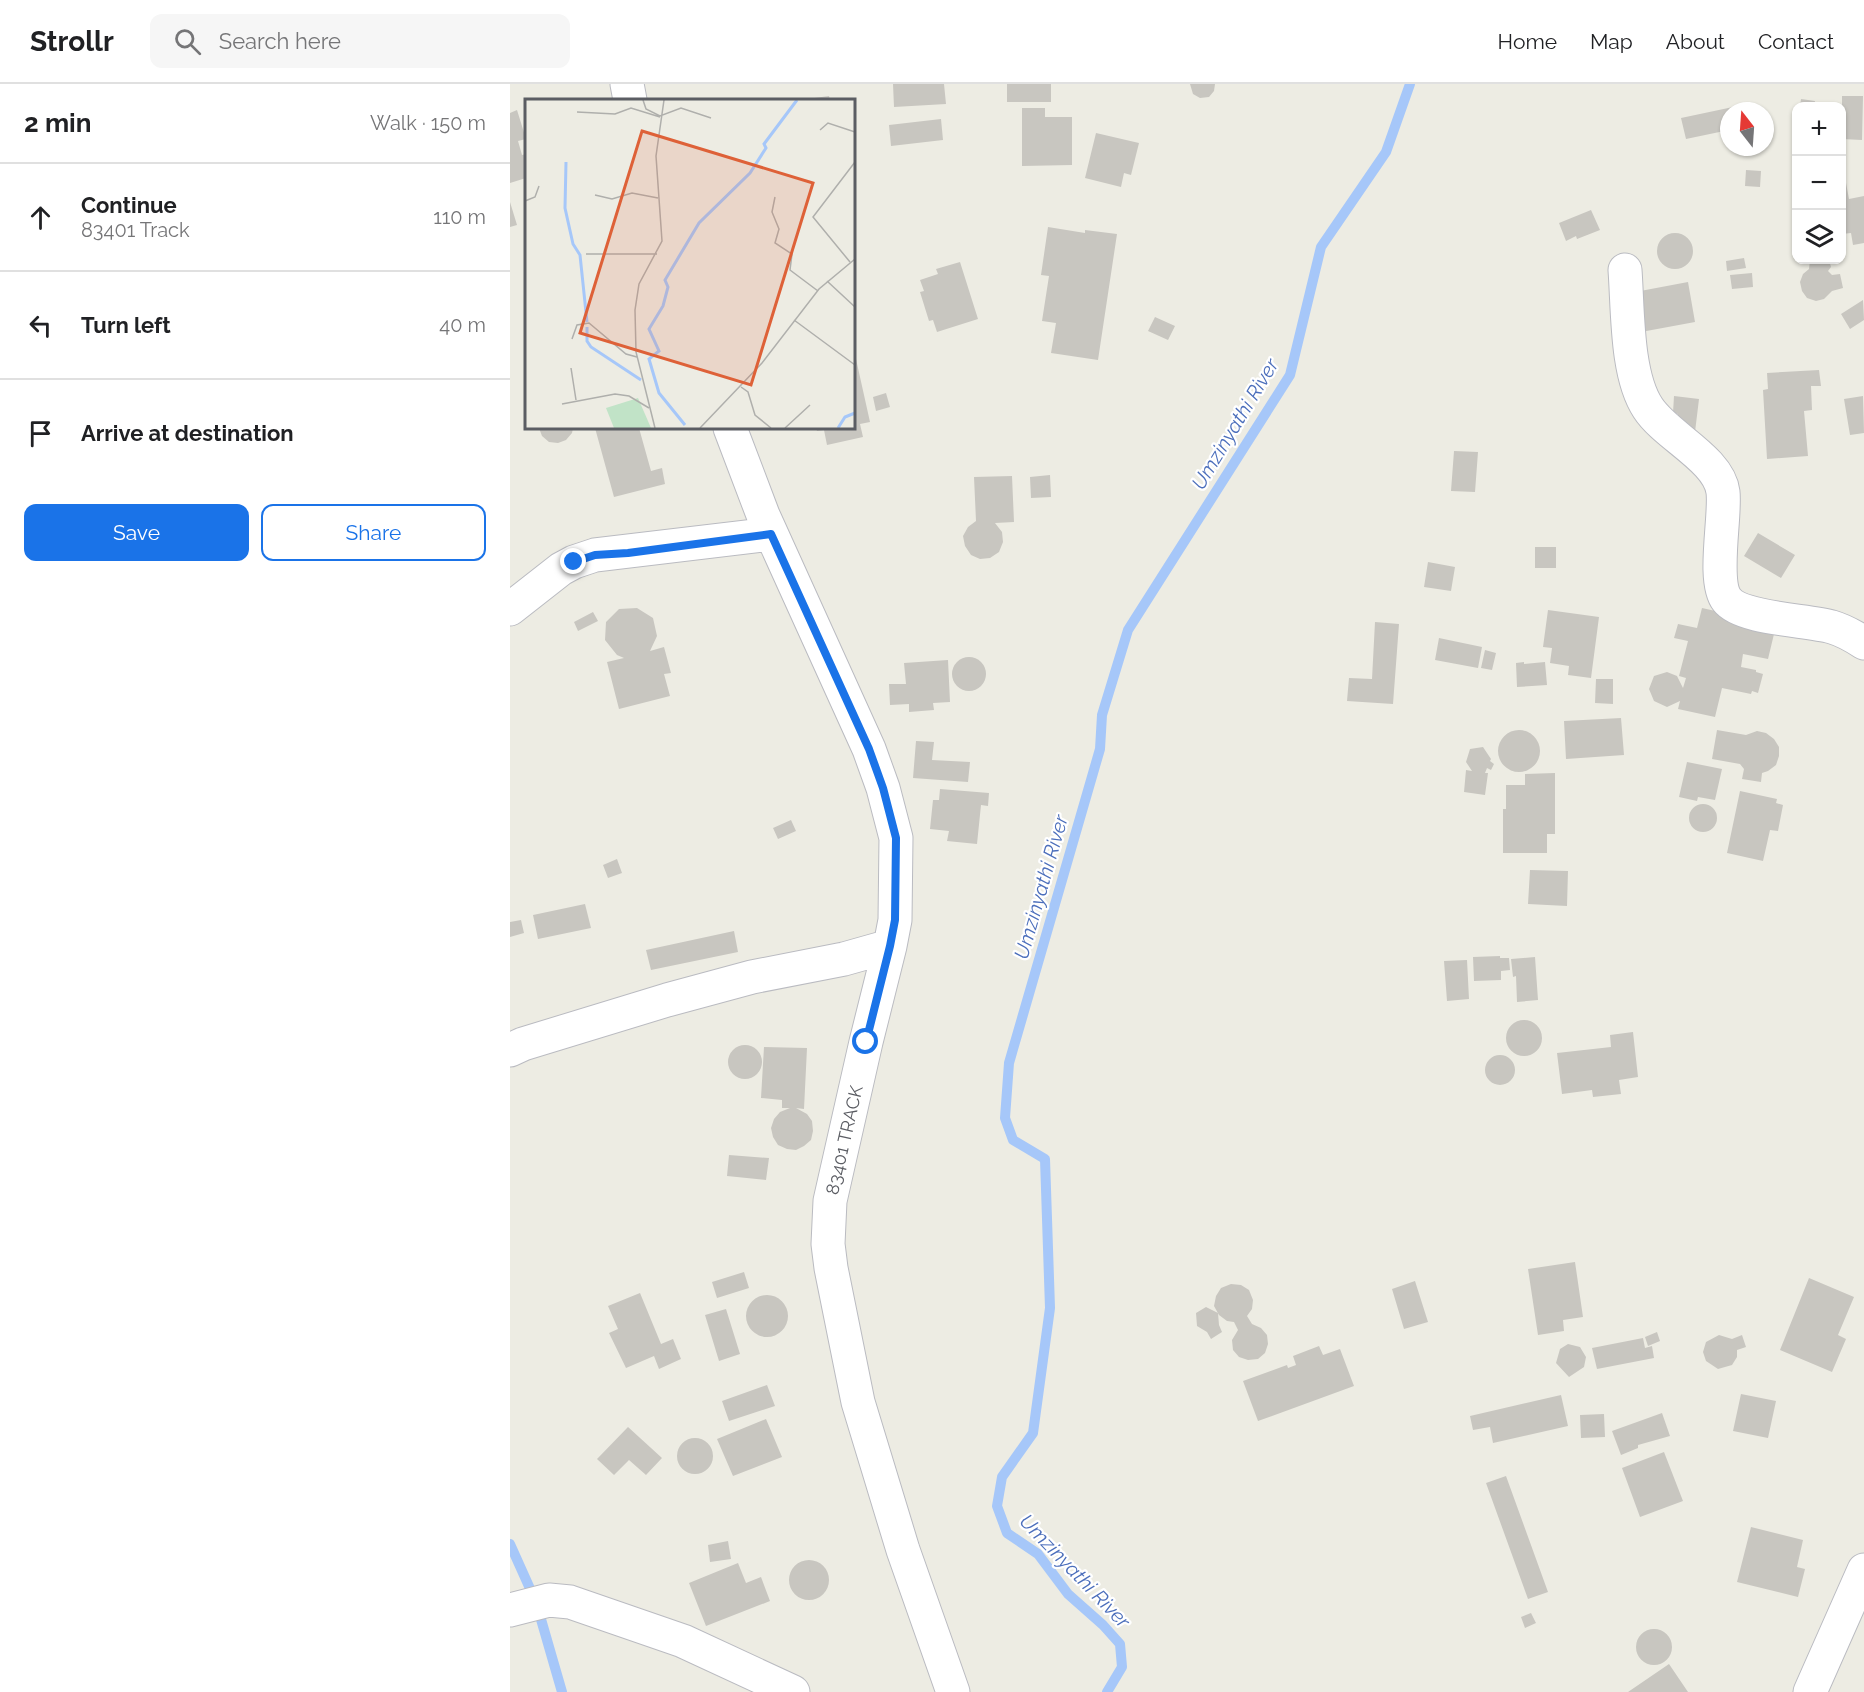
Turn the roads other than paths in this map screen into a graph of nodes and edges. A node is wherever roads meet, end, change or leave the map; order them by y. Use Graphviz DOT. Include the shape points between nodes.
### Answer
graph roads {
  1 [pos="627,84"];
  2 [pos="630,99"];
  3 [pos="1625,270"];
  4 [pos="730,429"];
  5 [pos="771,534"];
  6 [pos="510,609"];
  7 [pos="1864,644"];
  8 [pos="890,946"];
  9 [pos="510,1050"];
  10 [pos="1864,1569"];
  11 [pos="510,1610"];
  12 [pos="793,1692"];
  13 [pos="953,1692"];
  14 [pos="1810,1692"];
  1 -- 2 [label="street"];
  3 -- 7 [label="street" via="1632,364 1638,388 1660,423 1710,467 1723,492 1720,543 1726,600 1750,613 1833,627"];
  4 -- 5 [label="street, 83401 TRACK"];
  5 -- 6 [label="street" via="595,555 561,569"];
  5 -- 8 [label="street, 83401 TRACK" via="883,788 896,838 895,920"];
  8 -- 9 [label="street" via="667,1000"];
  8 -- 13 [label="street, 83401 TRACK" via="830,1201 828,1244 858,1402 903,1550"];
  10 -- 14 [label="street"];
  11 -- 12 [label="street" via="549,1600 570,1602 683,1641"];
}
